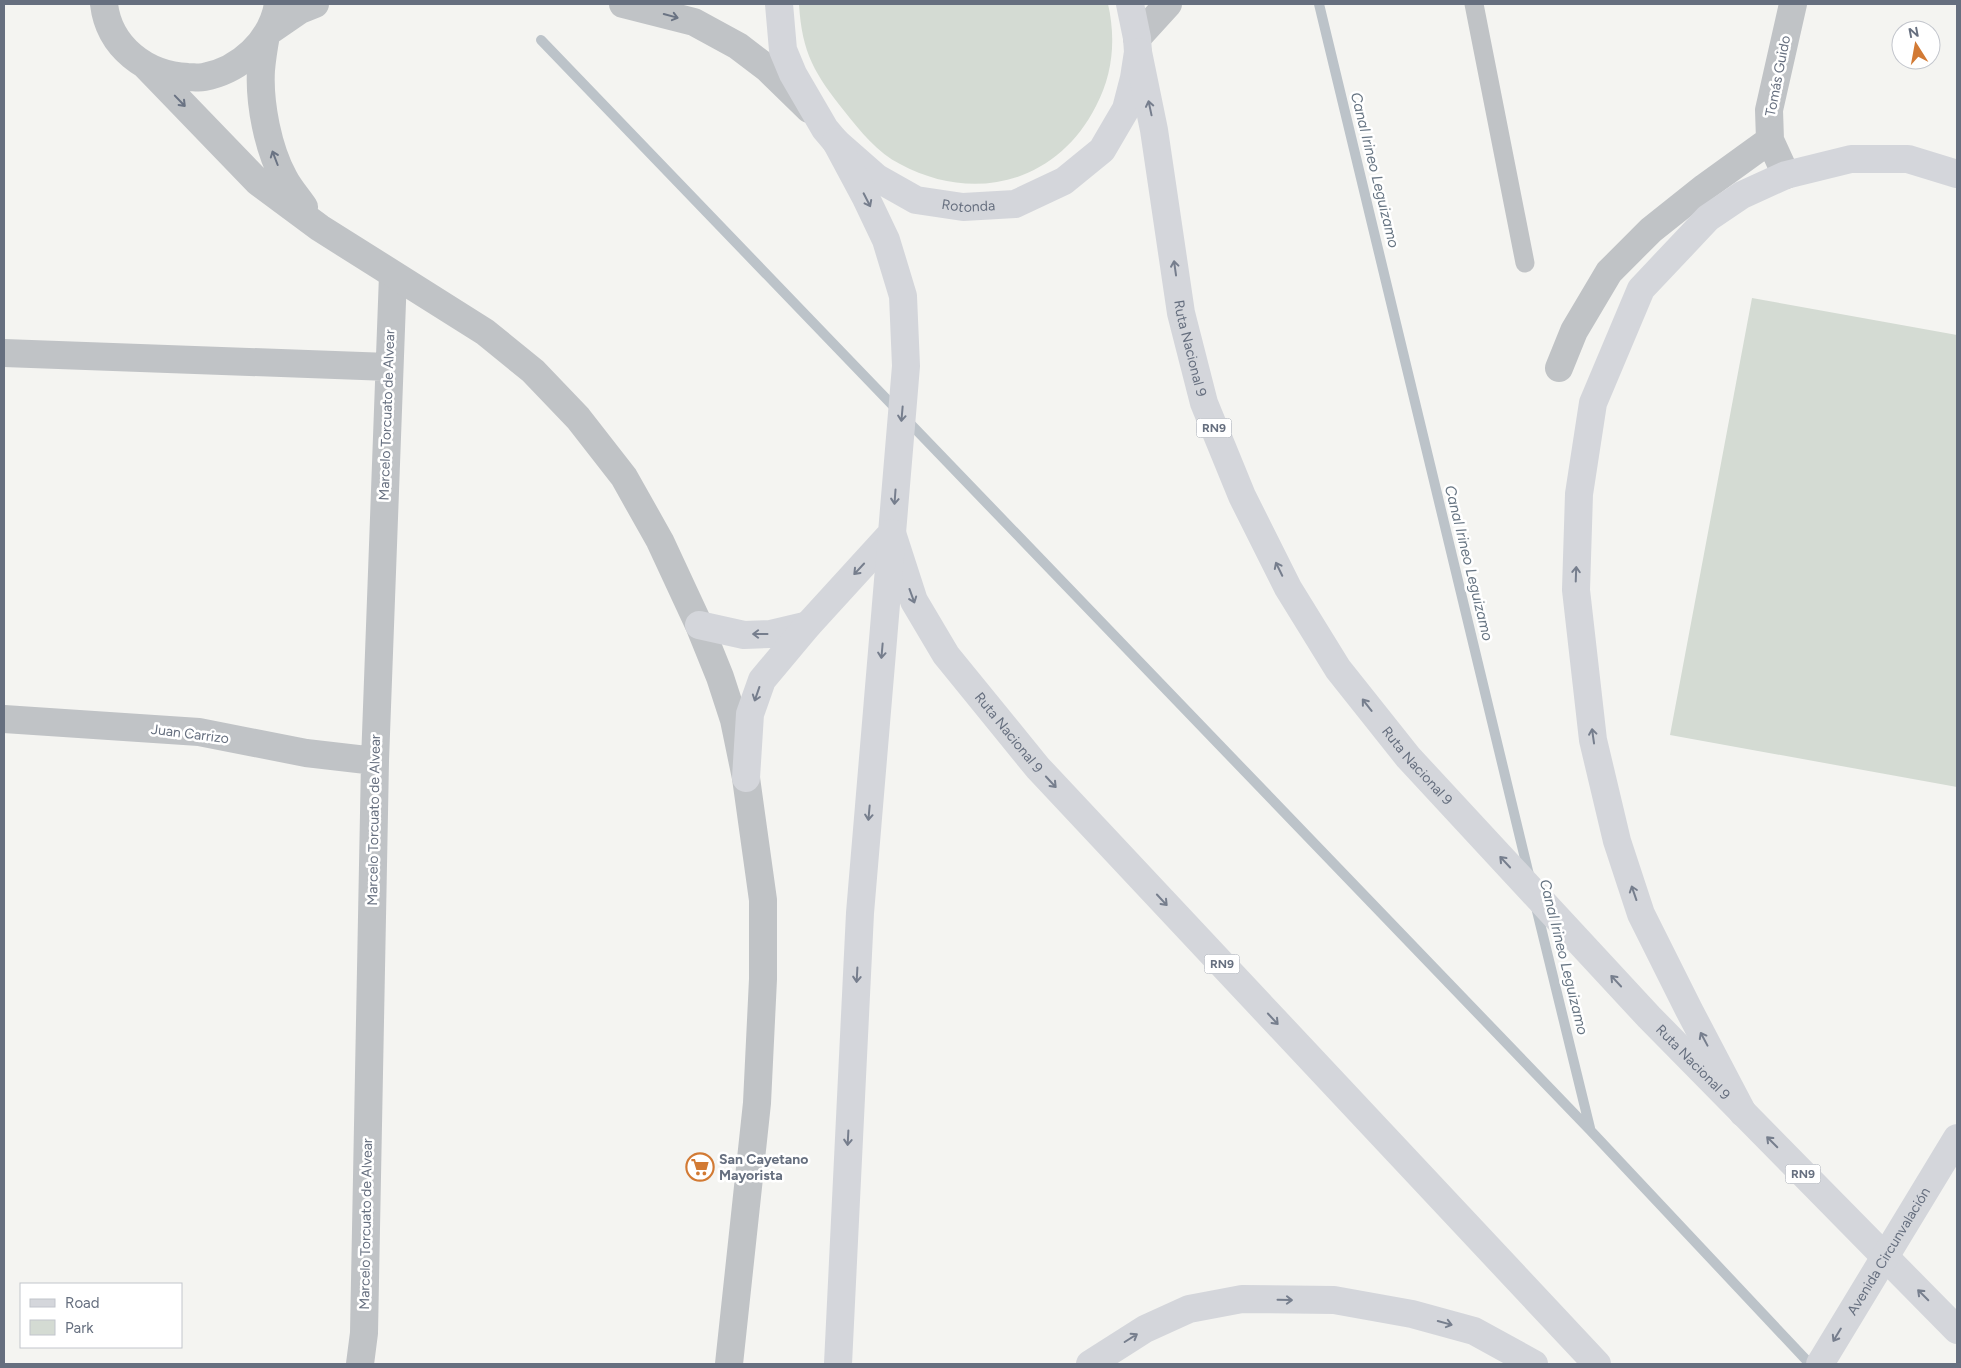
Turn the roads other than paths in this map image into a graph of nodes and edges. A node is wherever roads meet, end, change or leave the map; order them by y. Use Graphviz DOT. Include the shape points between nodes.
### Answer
graph roads {
  1 [pos="278,4"];
  2 [pos="315,4"];
  3 [pos="623,4"];
  4 [pos="779,4"];
  5 [pos="1130,4"];
  6 [pos="1168,4"];
  7 [pos="1474,4"];
  8 [pos="1793,4"];
  9 [pos="101,8"];
  10 [pos="267,33"];
  11 [pos="1137,45"];
  12 [pos="146,66"];
  13 [pos="817,116"];
  14 [pos="1770,140"];
  15 [pos="836,142"];
  16 [pos="1957,174"];
  17 [pos="1786,175"];
  18 [pos="320,228"];
  19 [pos="1525,263"];
  20 [pos="393,275"];
  21 [pos="4,353"];
  22 [pos="389,367"];
  23 [pos="1559,368"];
  24 [pos="892,533"];
  25 [pos="699,625"];
  26 [pos="808,625"];
  27 [pos="4,719"];
  28 [pos="375,761"];
  29 [pos="746,778"];
  30 [pos="1743,1113"];
  31 [pos="1955,1141"];
  32 [pos="1957,1330"];
  33 [pos="360,1364"];
  34 [pos="728,1364"];
  35 [pos="838,1364"];
  36 [pos="1090,1364"];
  37 [pos="1534,1364"];
  38 [pos="1597,1364"];
  39 [pos="1820,1364"];
  1 -- 10 [label="street"];
  2 -- 10 [label="street" via="300,10"];
  3 -- 13 [label="street, one-way" via="694,22 738,46 767,68"];
  4 -- 13 [label="main road, Rotonda" via="783,50"];
  5 -- 11 [label="main road, Rotonda"];
  6 -- 11 [label="street"];
  7 -- 19 [label="lane"];
  8 -- 14 [label="street, Tomás Guido" via="1769,110"];
  9 -- 12 [label="street" via="114,36 128,53"];
  10 -- 12 [label="street" via="254,51 230,68 203,77 173,76"];
  18 -- 10 [label="street, one-way" via="284,180 273,153 261,97 261,70"];
  11 -- 15 [label="main road, Rotonda" via="1134,78 1126,109 1102,150 1064,181 1015,204 963,208 916,200 877,178"];
  30 -- 11 [label="main road, Ruta Nacional 9 / RN9, one-way" via="1649,1017 1408,757 1338,669 1288,588 1242,496 1204,403 1181,313 1154,130"];
  12 -- 18 [label="street, one-way" via="258,182"];
  13 -- 15 [label="main road, Rotonda"];
  14 -- 17 [label="street, Tomás Guido"];
  14 -- 23 [label="street" via="1705,186 1651,230 1609,272 1574,331"];
  15 -- 24 [label="main road, RN9, one-way" via="886,240 903,296 906,366"];
  16 -- 17 [label="main road" via="1908,159 1851,159"];
  30 -- 17 [label="main road, one-way" via="1641,914 1617,841 1593,740 1576,590 1579,494 1593,403 1641,289 1708,218 1742,195"];
  18 -- 20 [label="street"];
  20 -- 22 [label="street, Marcelo Torcuato de Alvear"];
  20 -- 25 [label="street" via="485,332 533,371 578,418 624,477 660,541"];
  21 -- 22 [label="street"];
  22 -- 28 [label="street, Marcelo Torcuato de Alvear"];
  24 -- 26 [label="main road, one-way"];
  24 -- 35 [label="main road, one-way" via="860,913"];
  24 -- 38 [label="main road, Ruta Nacional 9 / RN9, one-way" via="914,601 946,655 1038,768"];
  26 -- 25 [label="main road, one-way" via="770,634 744,634"];
  25 -- 29 [label="street" via="734,720"];
  26 -- 29 [label="main road, one-way" via="762,680 750,714"];
  27 -- 28 [label="street, Juan Carrizo" via="199,732 306,753"];
  28 -- 33 [label="street, Marcelo Torcuato de Alvear" via="364,1333"];
  29 -- 34 [label="street" via="763,900 763,979 757,1103"];
  32 -- 30 [label="main road, Ruta Nacional 9 / RN9, one-way"];
  31 -- 39 [label="main road, Avenida Circunvalación, one-way"];
  36 -- 37 [label="main road, one-way" via="1145,1329 1189,1309 1242,1299 1334,1300 1412,1314 1474,1331"];
}
